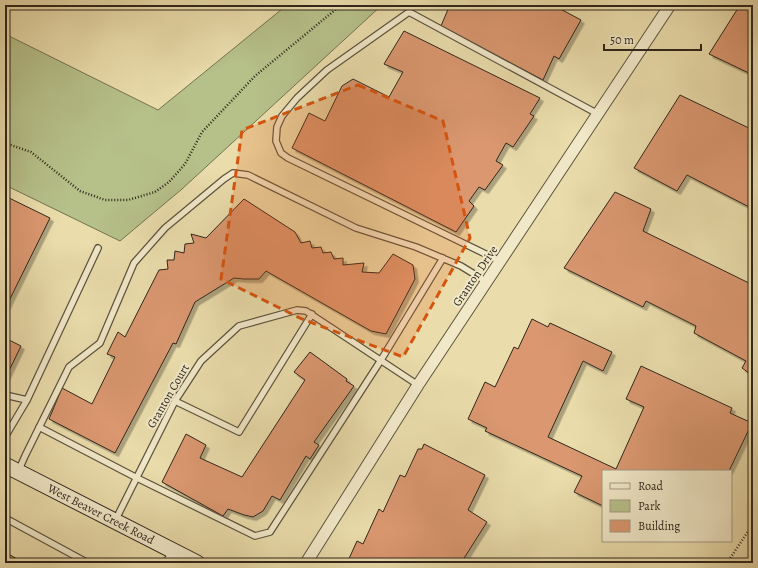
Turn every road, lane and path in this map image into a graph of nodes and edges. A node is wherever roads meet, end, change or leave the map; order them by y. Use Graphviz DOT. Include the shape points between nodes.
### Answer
graph roads {
  1 [pos="340,5"];
  2 [pos="670,5"];
  3 [pos="598,114"];
  4 [pos="5,143"];
  5 [pos="98,248"];
  6 [pos="443,258"];
  7 [pos="500,261"];
  8 [pos="487,282"];
  9 [pos="312,314"];
  10 [pos="381,360"];
  11 [pos="418,385"];
  12 [pos="5,396"];
  13 [pos="27,400"];
  14 [pos="175,401"];
  15 [pos="39,427"];
  16 [pos="5,437"];
  17 [pos="12,469"];
  18 [pos="136,478"];
  19 [pos="5,518"];
  20 [pos="115,521"];
  21 [pos="753,524"];
  22 [pos="169,557"];
  23 [pos="88,563"];
  24 [pos="197,563"];
  25 [pos="306,563"];
  26 [pos="727,563"];
  1 -- 4 [label="path" via="255,76 202,132 185,164 169,182 155,192 128,200 105,200 80,191 30,152"];
  2 -- 3 [label="street, Granton Drive"];
  3 -- 7 [label="street, Granton Drive"];
  3 -- 7 [label="lane" via="409,12 327,70 282,116 277,127 276,141 281,153 288,158"];
  5 -- 13 [label="lane"];
  6 -- 8 [label="lane"];
  6 -- 10 [label="lane"];
  6 -- 15 [label="lane" via="356,228 248,175 233,173 165,228 134,263 100,343 69,367"];
  7 -- 8 [label="street, Granton Drive"];
  8 -- 11 [label="street, Granton Drive"];
  9 -- 10 [label="lane, Granton Court"];
  9 -- 14 [label="lane, Granton Court" via="297,310 239,326 201,361"];
  9 -- 14 [label="lane" via="239,432"];
  10 -- 11 [label="lane, Granton Court"];
  10 -- 18 [label="lane" via="270,532 255,536"];
  11 -- 25 [label="street, Granton Drive"];
  12 -- 13 [label="lane"];
  13 -- 16 [label="lane"];
  14 -- 18 [label="lane, Granton Court"];
  15 -- 17 [label="lane"];
  15 -- 18 [label="lane"];
  17 -- 20 [label="street, West Beaver Creek Road"];
  18 -- 20 [label="lane, Granton Court"];
  19 -- 23 [label="lane"];
  20 -- 22 [label="street, West Beaver Creek Road"];
  21 -- 26 [label="path"];
  22 -- 24 [label="street, West Beaver Creek Road"];
}
